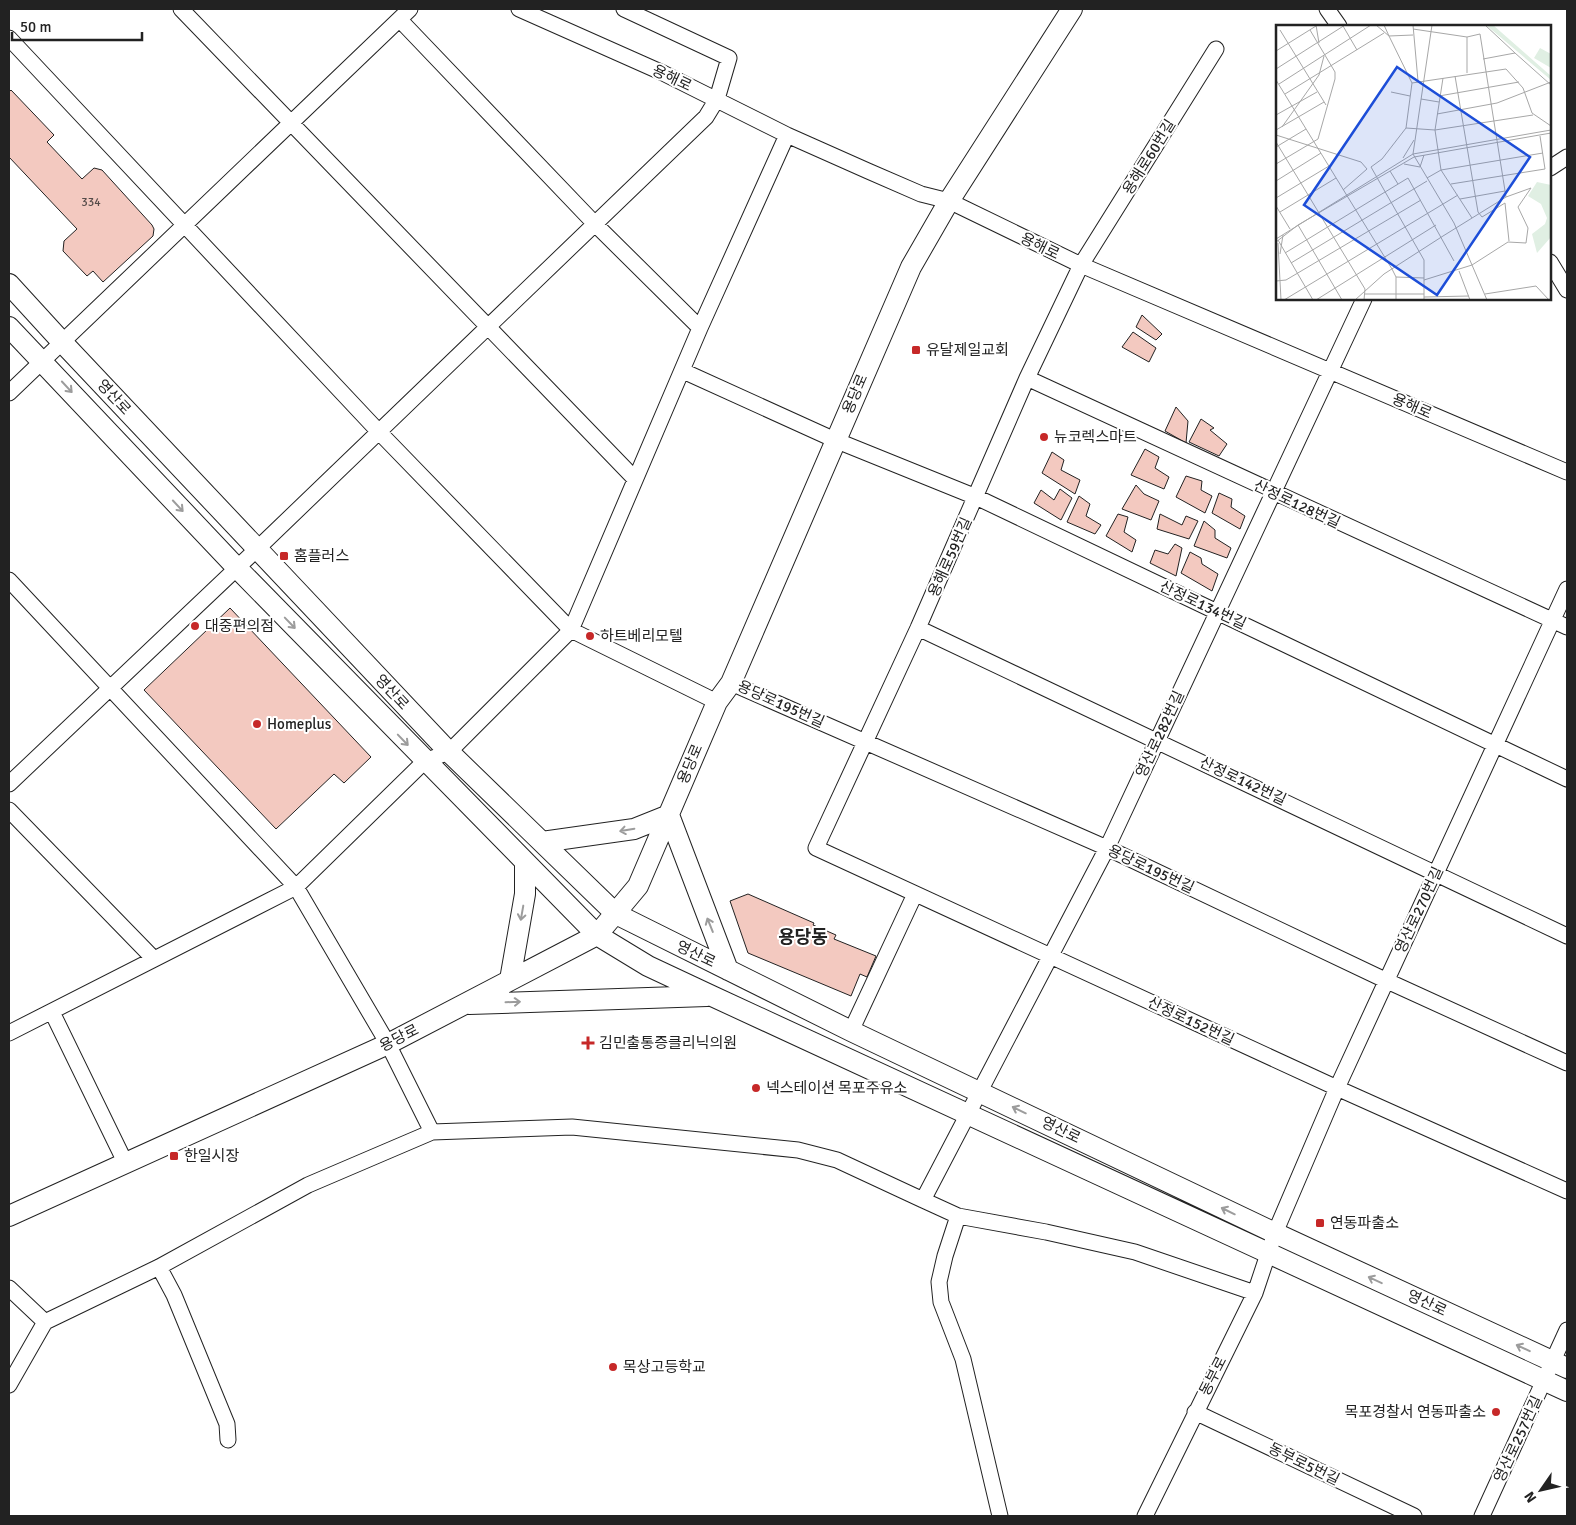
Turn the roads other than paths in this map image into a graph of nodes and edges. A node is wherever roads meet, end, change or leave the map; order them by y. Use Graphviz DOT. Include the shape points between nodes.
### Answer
graph roads {
  1 [pos="181,9"];
  2 [pos="519,9"];
  3 [pos="624,9"];
  4 [pos="1072,9"];
  5 [pos="1327,9"];
  6 [pos="405,14"];
  7 [pos="1338,25"];
  8 [pos="9,38"];
  9 [pos="1216,48"];
  10 [pos="718,99"];
  11 [pos="292,122"];
  12 [pos="787,135"];
  13 [pos="1567,157"];
  14 [pos="1551,167"];
  15 [pos="948,201"];
  16 [pos="595,224"];
  17 [pos="185,226"];
  18 [pos="1551,264"];
  19 [pos="1081,265"];
  20 [pos="9,284"];
  21 [pos="1567,290"];
  22 [pos="1364,300"];
  23 [pos="9,327"];
  24 [pos="488,328"];
  25 [pos="700,328"];
  26 [pos="62,342"];
  27 [pos="42,361"];
  28 [pos="682,371"];
  29 [pos="1330,371"];
  30 [pos="1027,378"];
  31 [pos="9,393"];
  32 [pos="380,432"];
  33 [pos="835,440"];
  34 [pos="1567,472"];
  35 [pos="635,479"];
  36 [pos="1274,494"];
  37 [pos="976,497"];
  38 [pos="257,549"];
  39 [pos="237,568"];
  40 [pos="9,580"];
  41 [pos="1567,589"];
  42 [pos="1218,612"];
  43 [pos="1553,621"];
  44 [pos="1567,627"];
  45 [pos="918,628"];
  46 [pos="571,630"];
  47 [pos="731,682"];
  48 [pos="109,688"];
  49 [pos="717,702"];
  50 [pos="1157,740"];
  51 [pos="866,742"];
  52 [pos="1496,745"];
  53 [pos="449,752"];
  54 [pos="425,761"];
  55 [pos="1567,779"];
  56 [pos="9,784"];
  57 [pos="9,810"];
  58 [pos="669,815"];
  59 [pos="542,842"];
  60 [pos="816,848"];
  61 [pos="1107,848"];
  62 [pos="525,864"];
  63 [pos="1436,873"];
  64 [pos="296,888"];
  65 [pos="915,894"];
  66 [pos="616,914"];
  67 [pos="596,935"];
  68 [pos="1567,936"];
  69 [pos="1050,956"];
  70 [pos="154,959"];
  71 [pos="728,970"];
  72 [pos="510,980"];
  73 [pos="1385,980"];
  74 [pos="712,996"];
  75 [pos="464,1004"];
  76 [pos="52,1012"];
  77 [pos="851,1032"];
  78 [pos="9,1033"];
  79 [pos="388,1044"];
  80 [pos="1567,1063"];
  81 [pos="1337,1088"];
  82 [pos="980,1091"];
  83 [pos="969,1115"];
  84 [pos="432,1132"];
  85 [pos="125,1162"];
  86 [pos="1567,1191"];
  87 [pos="924,1200"];
  88 [pos="9,1216"];
  89 [pos="958,1216"];
  90 [pos="1275,1233"];
  91 [pos="1270,1254"];
  92 [pos="159,1267"];
  93 [pos="9,1288"];
  94 [pos="1254,1293"];
  95 [pos="45,1322"];
  96 [pos="1567,1330"];
  97 [pos="1560,1365"];
  98 [pos="1544,1380"];
  99 [pos="9,1385"];
  100 [pos="1567,1390"];
  101 [pos="1195,1412"];
  102 [pos="228,1440"];
  103 [pos="1000,1516"];
  104 [pos="1145,1516"];
  105 [pos="1414,1516"];
  106 [pos="1482,1516"];
  1 -- 11 [label="street"];
  2 -- 10 [label="street, 용해로"];
  3 -- 10 [label="street" via="729,58"];
  4 -- 15 [label="street, 용당로"];
  5 -- 7 [label="street"];
  6 -- 11 [label="street"];
  6 -- 16 [label="street"];
  8 -- 17 [label="street"];
  9 -- 19 [label="street, 용해로60번길"];
  10 -- 12 [label="street, 용해로"];
  10 -- 16 [label="street" via="706,117"];
  11 -- 17 [label="street"];
  11 -- 24 [label="street"];
  12 -- 15 [label="street, 용해로" via="920,194"];
  12 -- 25 [label="street"];
  13 -- 14 [label="street"];
  15 -- 19 [label="street, 용해로"];
  15 -- 33 [label="street, 용당로" via="897,296"];
  16 -- 24 [label="street"];
  16 -- 25 [label="street"];
  17 -- 26 [label="street"];
  17 -- 32 [label="street"];
  18 -- 21 [label="street"];
  19 -- 29 [label="street, 용해로"];
  19 -- 30 [label="street, 용해로59번길"];
  20 -- 26 [label="street, 영산로"];
  22 -- 29 [label="street, 영산로282번길"];
  23 -- 27 [label="street, 영산로"];
  24 -- 32 [label="street"];
  24 -- 35 [label="street"];
  25 -- 28 [label="street"];
  26 -- 27 [label="street"];
  26 -- 38 [label="street, 영산로"];
  27 -- 31 [label="street"];
  27 -- 39 [label="street, 영산로, one-way"];
  28 -- 33 [label="street, 산정로134번길"];
  28 -- 35 [label="street"];
  29 -- 34 [label="street, 용해로"];
  29 -- 36 [label="street, 영산로282번길"];
  30 -- 36 [label="street, 산정로128번길"];
  30 -- 37 [label="street, 용해로59번길"];
  32 -- 38 [label="street"];
  32 -- 46 [label="street"];
  33 -- 37 [label="street, 산정로134번길"];
  33 -- 47 [label="street, 용당로"];
  35 -- 46 [label="street"];
  36 -- 42 [label="street, 영산로282번길"];
  36 -- 43 [label="street, 산정로128번길"];
  37 -- 42 [label="street, 산정로134번길"];
  37 -- 45 [label="street, 용해로59번길"];
  38 -- 39 [label="street"];
  38 -- 53 [label="street, 영산로"];
  39 -- 48 [label="street"];
  39 -- 54 [label="street, 영산로, one-way"];
  40 -- 48 [label="street"];
  41 -- 43 [label="street, 영산로270번길"];
  42 -- 50 [label="street, 영산로282번길"];
  42 -- 52 [label="street, 산정로134번길"];
  43 -- 44 [label="street, 산정로128번길"];
  43 -- 52 [label="street, 영산로270번길"];
  45 -- 50 [label="street, 산정로142번길"];
  45 -- 51 [label="street, 용해로59번길"];
  46 -- 49 [label="street"];
  46 -- 53 [label="street"];
  47 -- 49 [label="street, 용당로"];
  47 -- 51 [label="street, 용당로195번길"];
  48 -- 56 [label="street"];
  48 -- 64 [label="street"];
  49 -- 58 [label="street, 용당로"];
  50 -- 61 [label="street, 영산로282번길"];
  50 -- 63 [label="street, 산정로142번길"];
  51 -- 60 [label="street, 용해로59번길"];
  51 -- 61 [label="street, 용당로195번길"];
  52 -- 55 [label="street, 산정로134번길"];
  52 -- 63 [label="street, 영산로270번길"];
  53 -- 54 [label="street"];
  53 -- 59 [label="street, 영산로"];
  54 -- 62 [label="street, 영산로"];
  54 -- 64 [label="street"];
  57 -- 70 [label="street"];
  58 -- 59 [label="street, one-way" via="634,829"];
  58 -- 66 [label="street, 용당로" via="638,886"];
  71 -- 58 [label="street, one-way"];
  59 -- 66 [label="street, 영산로"];
  60 -- 65 [label="street, 산정로152번길"];
  61 -- 69 [label="street, 영산로282번길"];
  61 -- 73 [label="street, 용당로195번길"];
  62 -- 67 [label="street, 영산로"];
  62 -- 72 [label="street, one-way" via="525,894"];
  63 -- 68 [label="street, 산정로142번길"];
  63 -- 73 [label="street, 영산로270번길"];
  64 -- 70 [label="street"];
  64 -- 79 [label="street"];
  65 -- 69 [label="street, 산정로152번길"];
  65 -- 77 [label="street"];
  66 -- 67 [label="street, 용당로"];
  66 -- 71 [label="street, 영산로"];
  67 -- 72 [label="street, 용당로"];
  67 -- 74 [label="street, 영산로" via="648,966"];
  69 -- 81 [label="street, 산정로152번길"];
  69 -- 82 [label="street, 영산로282번길"];
  70 -- 76 [label="street"];
  71 -- 77 [label="street, 영산로"];
  72 -- 75 [label="street, 용당로"];
  73 -- 80 [label="street, 용당로195번길"];
  73 -- 81 [label="street, 영산로270번길"];
  75 -- 74 [label="street, one-way"];
  74 -- 83 [label="street, 영산로"];
  75 -- 79 [label="street, 용당로"];
  76 -- 78 [label="street"];
  76 -- 85 [label="street"];
  77 -- 82 [label="street, 영산로"];
  79 -- 84 [label="street"];
  79 -- 85 [label="street, 용당로"];
  81 -- 86 [label="street, 산정로152번길"];
  81 -- 90 [label="street, 영산로270번길"];
  82 -- 83 [label="street, 영산로282번길"];
  90 -- 82 [label="street, 영산로, one-way"];
  83 -- 87 [label="street, 영산로282번길"];
  83 -- 91 [label="street, 영산로"];
  84 -- 87 [label="street" via="572,1127 798,1150 836,1160"];
  84 -- 92 [label="street" via="308,1186"];
  85 -- 88 [label="street, 용당로"];
  87 -- 89 [label="street"];
  89 -- 94 [label="street" via="1135,1252"];
  89 -- 103 [label="street" via="939,1282 940,1302 963,1359"];
  90 -- 91 [label="street, 동부로"];
  97 -- 90 [label="street, 영산로, one-way"];
  91 -- 94 [label="street, 동부로"];
  91 -- 98 [label="street, 영산로"];
  92 -- 95 [label="street"];
  92 -- 102 [label="street" via="174,1294 227,1424"];
  93 -- 95 [label="street"];
  94 -- 101 [label="street, 동부로"];
  95 -- 99 [label="street"];
  96 -- 97 [label="street, 영산로257번길"];
  97 -- 98 [label="street, 영산로257번길"];
  98 -- 100 [label="street, 영산로"];
  98 -- 106 [label="street, 영산로257번길"];
  101 -- 104 [label="street, 동부로"];
  101 -- 105 [label="street, 동부로5번길"];
}
